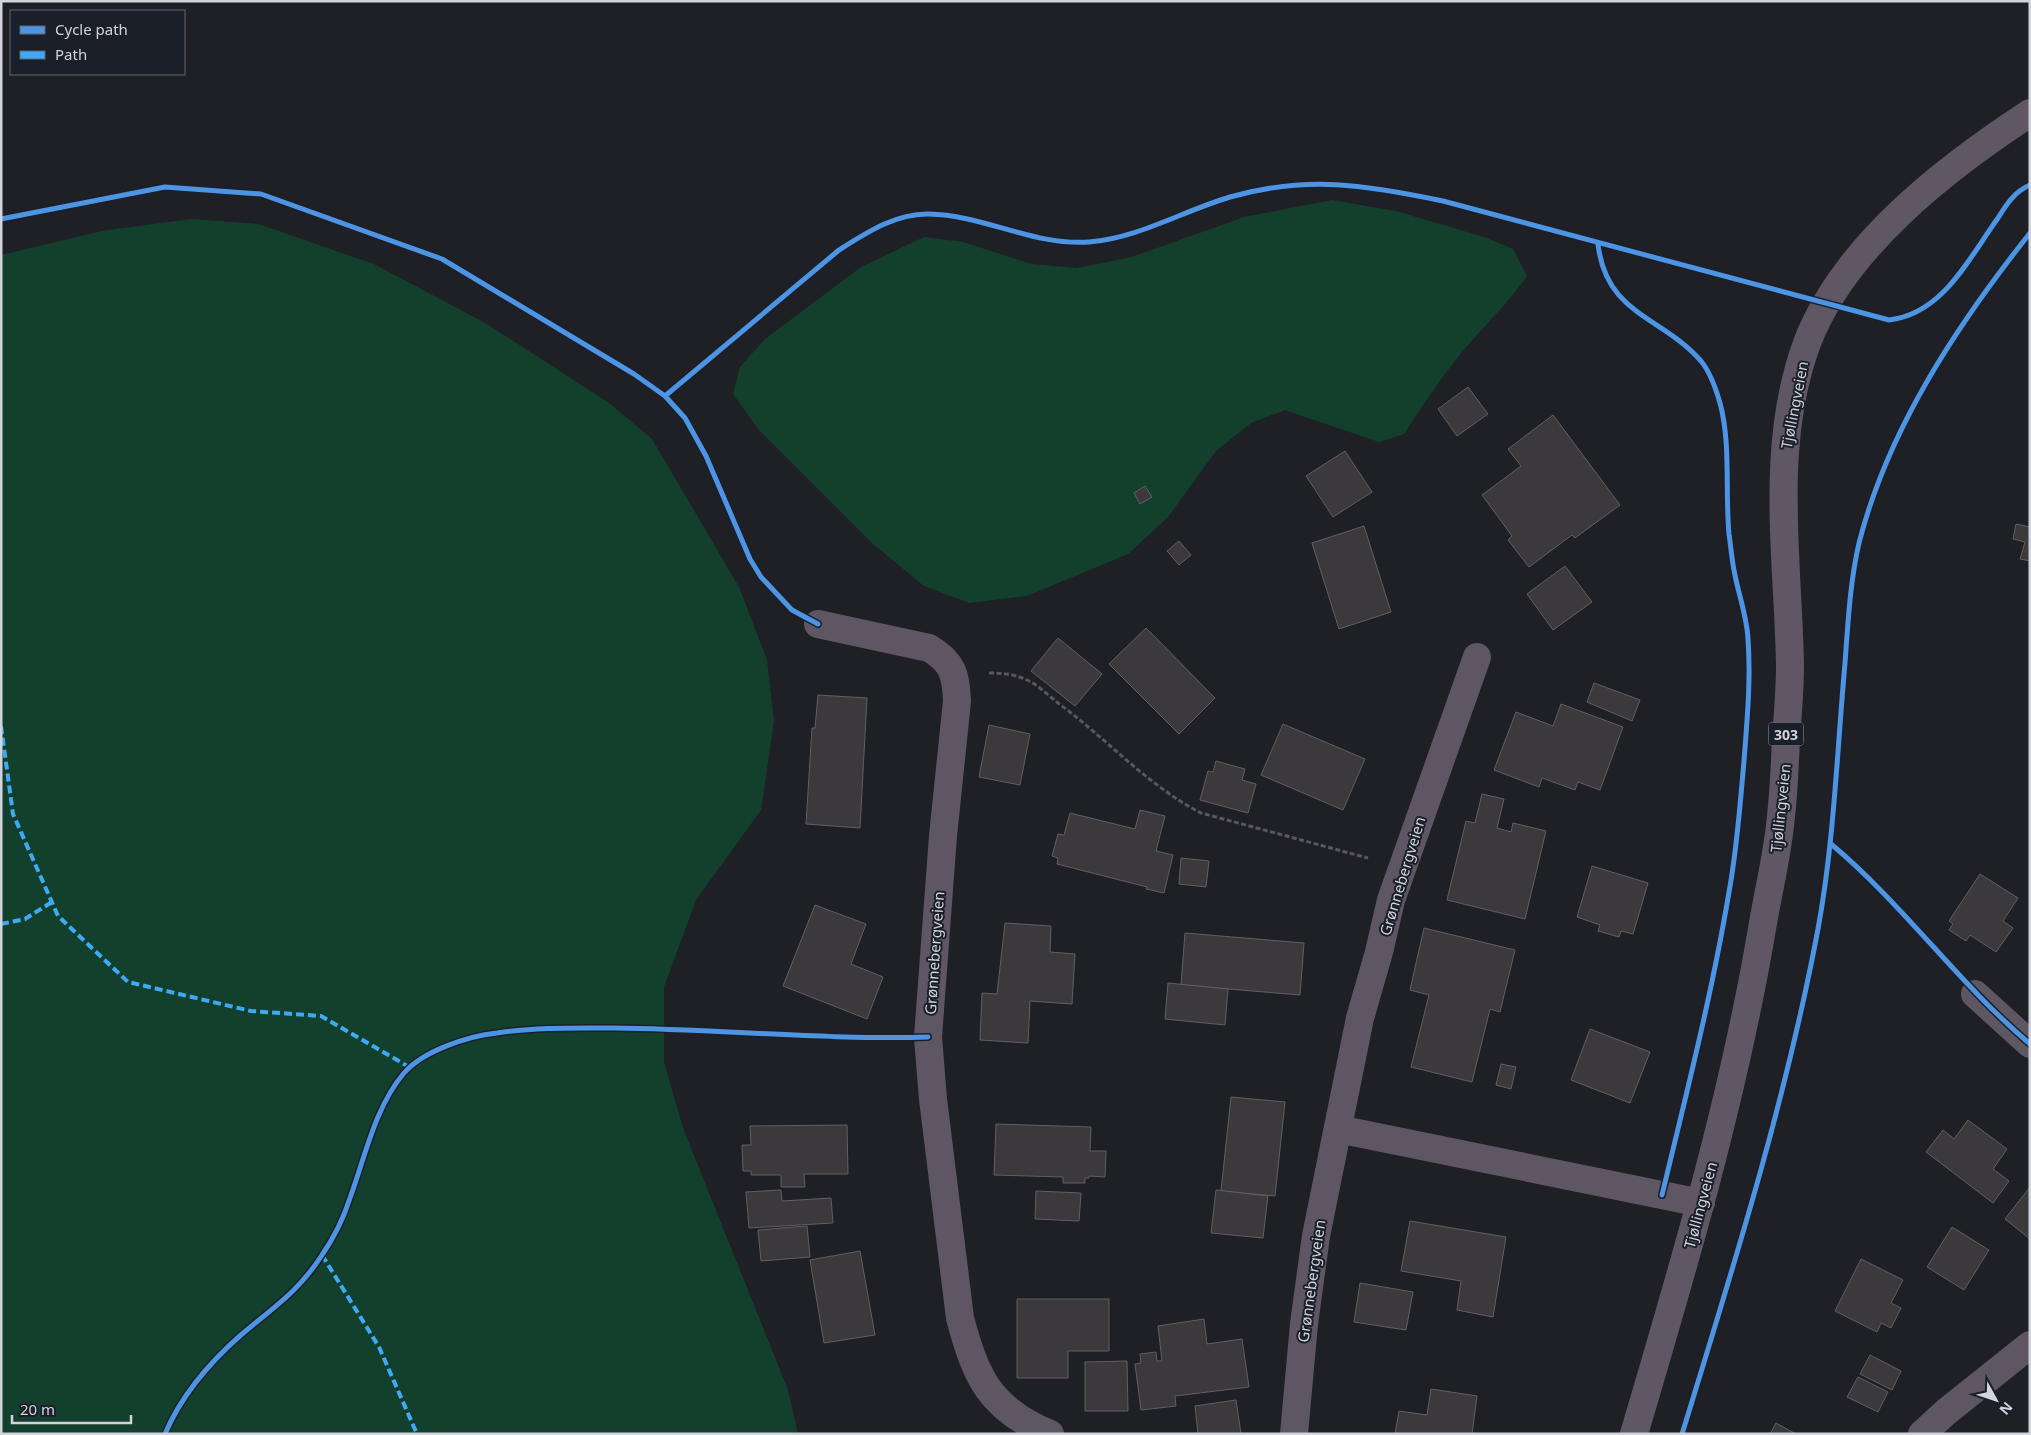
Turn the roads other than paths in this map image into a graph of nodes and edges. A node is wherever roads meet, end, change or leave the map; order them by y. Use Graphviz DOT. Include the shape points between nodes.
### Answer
graph roads {
  1 [pos="2030,113"];
  2 [pos="818,624"];
  3 [pos="1477,657"];
  4 [pos="1975,994"];
  5 [pos="2030,1044"];
  6 [pos="1338,1129"];
  7 [pos="1701,1202"];
  8 [pos="2030,1345"];
  9 [pos="1050,1434"];
  10 [pos="1294,1434"];
  11 [pos="1634,1434"];
  12 [pos="1922,1434"];
  1 -- 7 [label="main road, Tjøllingveien / 303" via="1916,198 1863,252 1832,295 1809,339 1797,374 1785,440 1784,512 1790,669 1781,818 1748,1007"];
  2 -- 9 [label="street, Grønnebergveien" via="929,648 950,665 956,679 957,701 928,1038 957,1299 969,1352 992,1396 1007,1412"];
  3 -- 6 [label="street, Grønnebergveien" via="1391,900 1360,1018"];
  4 -- 5 [label="street"];
  6 -- 7 [label="street"];
  6 -- 10 [label="street, Grønnebergveien" via="1316,1236"];
  7 -- 11 [label="main road, Tjøllingveien / 303"];
  8 -- 12 [label="street"];
}
